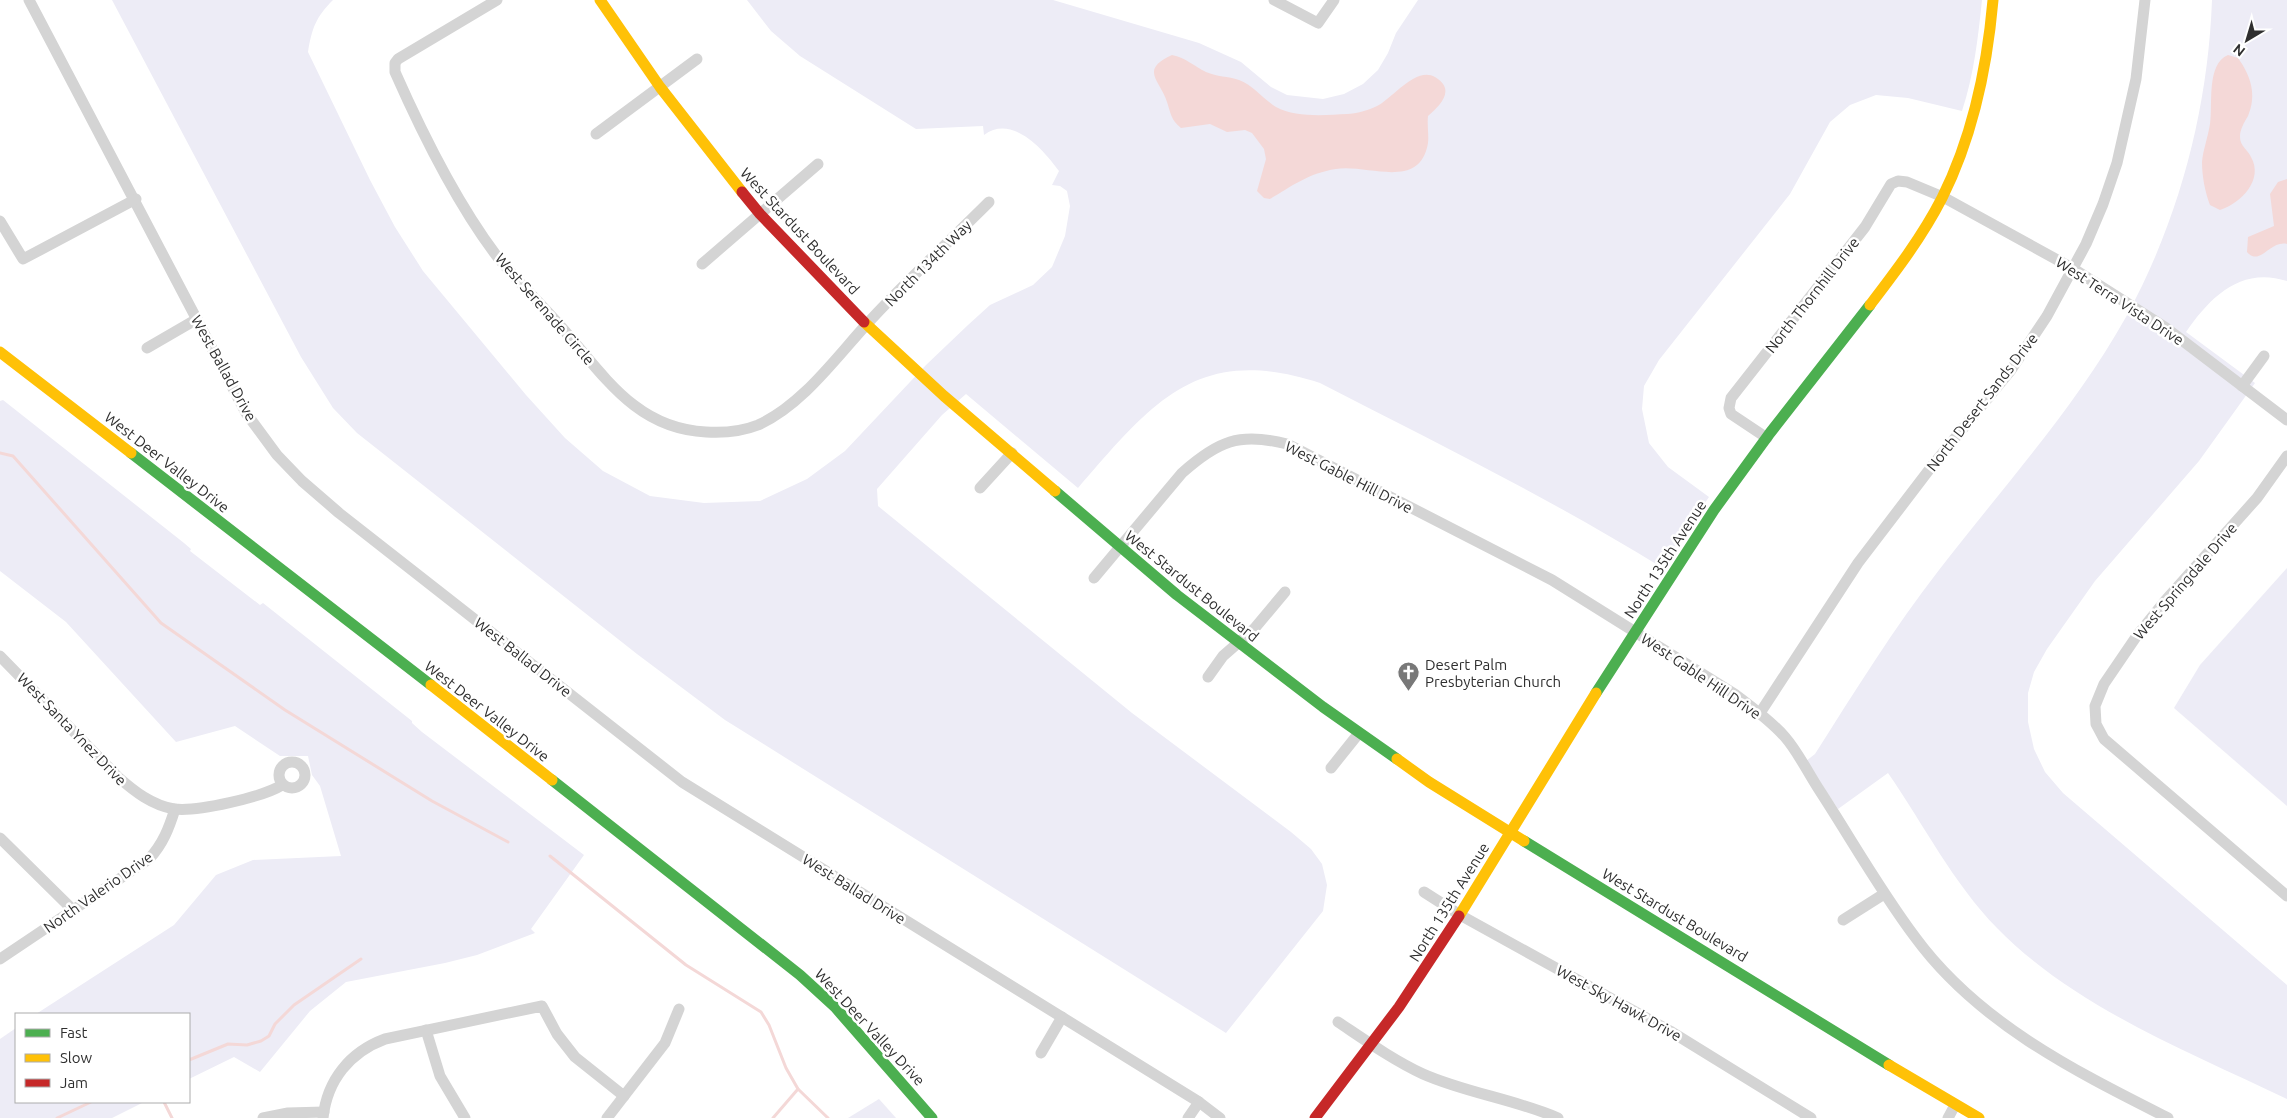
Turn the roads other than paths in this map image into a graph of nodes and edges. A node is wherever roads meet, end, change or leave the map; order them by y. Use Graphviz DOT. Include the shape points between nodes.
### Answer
graph roads {
  1 [pos="29,0"];
  2 [pos="497,0"];
  3 [pos="600,0"];
  4 [pos="1274,0"];
  5 [pos="1334,0"];
  6 [pos="1993,0"];
  7 [pos="2145,0"];
  8 [pos="697,59"];
  9 [pos="660,87"];
  10 [pos="596,134"];
  11 [pos="818,164"];
  12 [pos="1943,196"];
  13 [pos="136,199"];
  14 [pos="989,202"];
  15 [pos="760,214"];
  16 [pos="0,221"];
  17 [pos="702,264"];
  18 [pos="2072,268"];
  19 [pos="197,319"];
  20 [pos="866,324"];
  21 [pos="147,348"];
  22 [pos="0,352"];
  23 [pos="2264,356"];
  24 [pos="2242,386"];
  25 [pos="2287,420"];
  26 [pos="1767,438"];
  27 [pos="1012,453"];
  28 [pos="2287,456"];
  29 [pos="980,488"];
  30 [pos="1121,547"];
  31 [pos="1094,578"];
  32 [pos="1285,592"];
  33 [pos="1635,632"];
  34 [pos="1237,644"];
  35 [pos="0,656"];
  36 [pos="1208,677"];
  37 [pos="1760,713"];
  38 [pos="1359,733"];
  39 [pos="1331,768"];
  40 [pos="282,785"];
  41 [pos="175,809"];
  42 [pos="1510,833"];
  43 [pos="0,838"];
  44 [pos="1424,892"];
  45 [pos="1884,894"];
  46 [pos="2287,896"];
  47 [pos="74,911"];
  48 [pos="1460,915"];
  49 [pos="1843,920"];
  50 [pos="0,959"];
  51 [pos="679,1009"];
  52 [pos="1062,1017"];
  53 [pos="1338,1022"];
  54 [pos="426,1030"];
  55 [pos="1372,1045"];
  56 [pos="1041,1053"];
  57 [pos="624,1096"];
  58 [pos="1199,1102"];
  59 [pos="1955,1105"];
  60 [pos="324,1115"];
  61 [pos="263,1118"];
  62 [pos="465,1118"];
  63 [pos="607,1118"];
  64 [pos="932,1118"];
  65 [pos="1188,1118"];
  66 [pos="1220,1118"];
  67 [pos="1314,1118"];
  68 [pos="1558,1118"];
  69 [pos="1811,1118"];
  70 [pos="1948,1118"];
  71 [pos="1979,1118"];
  72 [pos="2168,1118"];
  1 -- 13 [label="street, West Ballad Drive"];
  2 -- 20 [label="street, West Serenade Circle" via="398,59 395,72 452,183 496,254 602,377 632,405 670,427 691,432 733,431 756,426 781,412 799,396"];
  3 -- 9 [label="street, West Stardust Boulevard"];
  4 -- 5 [label="street" via="1318,24"];
  6 -- 12 [label="street, North 135th Avenue" via="1975,114"];
  7 -- 18 [label="street, North Desert Sands Drive" via="2136,79 2117,163 2103,204"];
  8 -- 9 [label="street"];
  9 -- 10 [label="street"];
  9 -- 15 [label="street, West Stardust Boulevard"];
  11 -- 15 [label="street"];
  12 -- 18 [label="street, West Terra Vista Drive"];
  12 -- 26 [label="street, North 135th Avenue" via="1893,275"];
  12 -- 26 [label="street, North Thornhill Drive" via="1907,182 1892,184 1865,228 1731,398 1731,414"];
  13 -- 16 [label="street" via="23,259"];
  13 -- 19 [label="street, West Ballad Drive"];
  14 -- 20 [label="street, North 134th Way"];
  15 -- 17 [label="street"];
  15 -- 20 [label="street, West Stardust Boulevard"];
  18 -- 24 [label="street, West Terra Vista Drive" via="2166,328"];
  18 -- 37 [label="street, North Desert Sands Drive" via="2047,316 2011,370 1858,563"];
  19 -- 21 [label="street"];
  19 -- 52 [label="street, West Ballad Drive" via="246,413 277,455 339,513 682,782"];
  20 -- 27 [label="street, West Stardust Boulevard"];
  22 -- 64 [label="street, West Deer Valley Drive" via="800,975 834,1007"];
  23 -- 24 [label="street"];
  24 -- 25 [label="street, West Terra Vista Drive"];
  26 -- 33 [label="street, North 135th Avenue" via="1696,536"];
  27 -- 29 [label="street"];
  27 -- 30 [label="street, West Stardust Boulevard"];
  28 -- 46 [label="street, West Springdale Drive" via="2257,498 2164,601 2136,637 2104,684 2095,706 2096,724 2104,739"];
  30 -- 31 [label="street"];
  30 -- 33 [label="street, West Gable Hill Drive" via="1182,473 1199,458 1217,446 1262,438 1287,444 1552,580"];
  30 -- 34 [label="street, West Stardust Boulevard"];
  32 -- 34 [label="street"];
  33 -- 37 [label="street, West Gable Hill Drive"];
  33 -- 42 [label="street, North 135th Avenue"];
  34 -- 36 [label="street" via="1223,656"];
  34 -- 38 [label="street, West Stardust Boulevard"];
  35 -- 41 [label="street, West Santa Ynez Drive" via="118,778 137,794"];
  37 -- 45 [label="street, West Gable Hill Drive" via="1786,737"];
  38 -- 39 [label="street"];
  38 -- 42 [label="street, West Stardust Boulevard"];
  40 -- 41 [label="street" via="248,798"];
  41 -- 47 [label="street, North Valerio Drive" via="168,832 149,859"];
  42 -- 48 [label="street, North 135th Avenue"];
  42 -- 59 [label="street, West Stardust Boulevard"];
  43 -- 47 [label="street"];
  44 -- 48 [label="street, West Sky Hawk Drive"];
  45 -- 49 [label="street"];
  45 -- 72 [label="street, West Gable Hill Drive" via="1916,939 1946,973 2018,1036"];
  47 -- 50 [label="street, North Valerio Drive"];
  48 -- 55 [label="street, North 135th Avenue"];
  48 -- 69 [label="street, West Sky Hawk Drive" via="1670,1031"];
  51 -- 57 [label="street" via="665,1043"];
  52 -- 56 [label="street"];
  52 -- 58 [label="street, West Ballad Drive"];
  53 -- 55 [label="street"];
  54 -- 57 [label="street" via="542,1006 556,1034 574,1056"];
  54 -- 60 [label="street" via="385,1039 351,1059 327,1096"];
  54 -- 62 [label="street" via="440,1076"];
  55 -- 67 [label="street, North 135th Avenue"];
  55 -- 68 [label="street" via="1423,1074"];
  57 -- 63 [label="street"];
  58 -- 65 [label="street"];
  58 -- 66 [label="street, West Ballad Drive"];
  59 -- 70 [label="street"];
  59 -- 71 [label="street, West Stardust Boulevard"];
  60 -- 61 [label="street" via="288,1113"];
}
